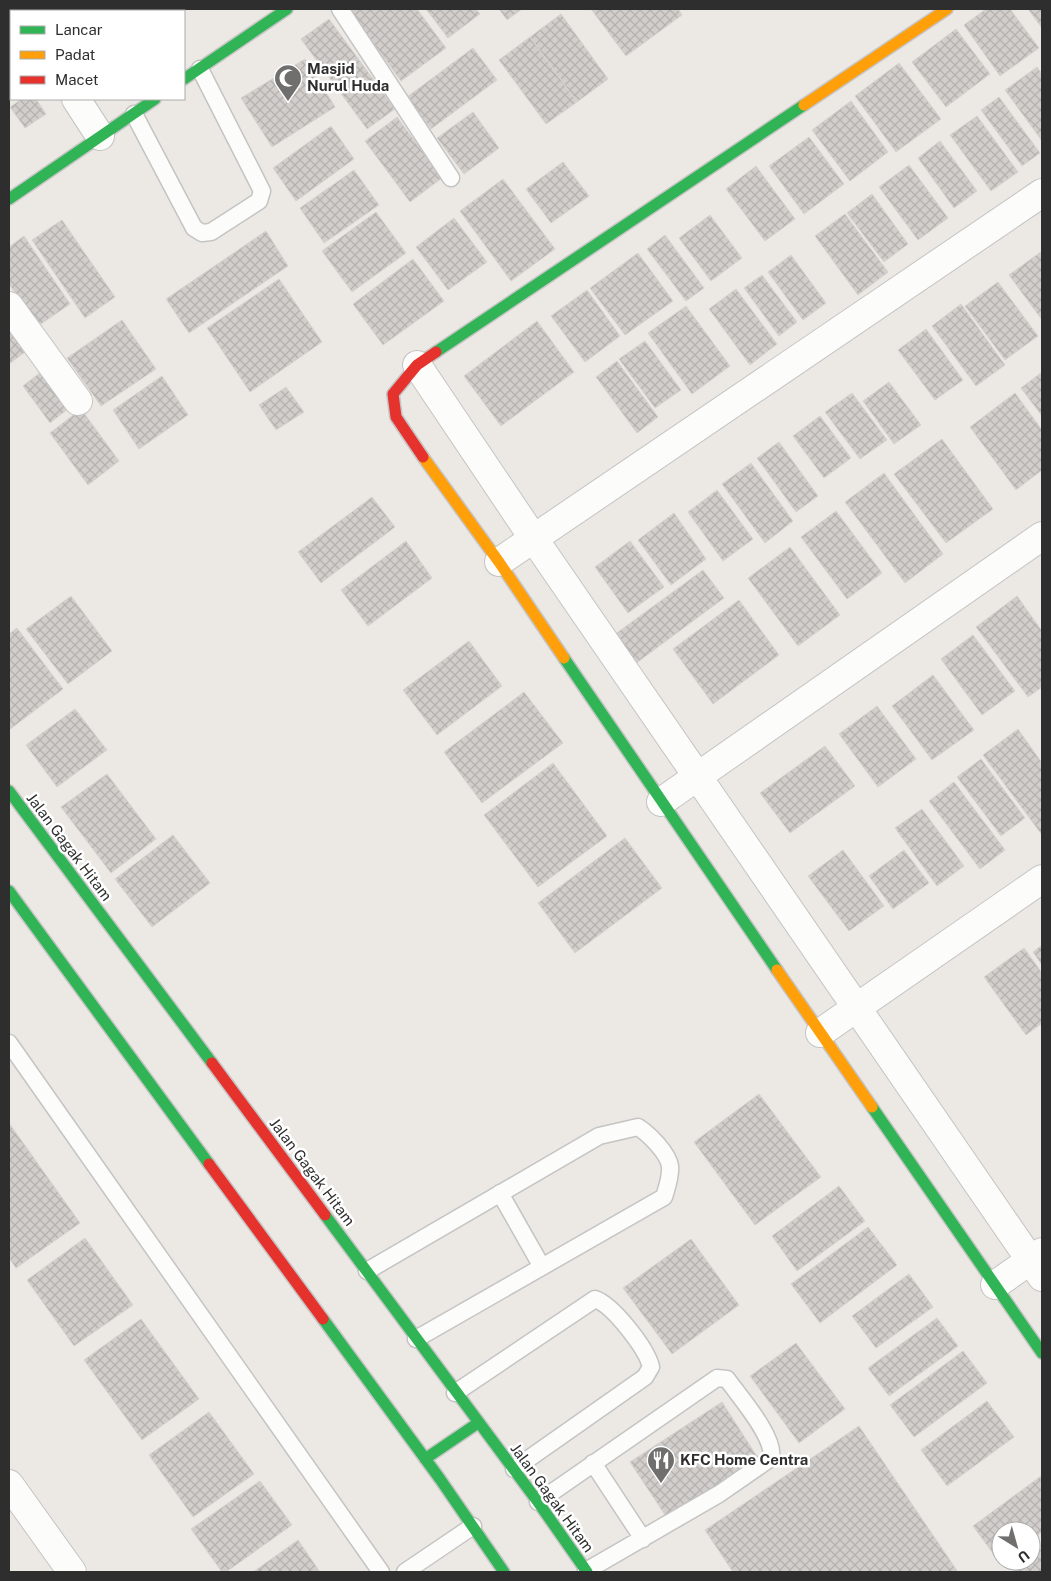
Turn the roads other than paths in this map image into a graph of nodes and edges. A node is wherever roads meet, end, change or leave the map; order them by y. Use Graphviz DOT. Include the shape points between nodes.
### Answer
graph roads {
  1 [pos="287,9"];
  2 [pos="340,9"];
  3 [pos="947,9"];
  4 [pos="188,75"];
  5 [pos="77,100"];
  6 [pos="154,100"];
  7 [pos="134,114"];
  8 [pos="100,136"];
  9 [pos="451,178"];
  10 [pos="1042,193"];
  11 [pos="9,199"];
  12 [pos="9,306"];
  13 [pos="417,365"];
  14 [pos="78,401"];
  15 [pos="1042,536"];
  16 [pos="534,539"];
  17 [pos="500,562"];
  18 [pos="698,776"];
  19 [pos="9,791"];
  20 [pos="661,802"];
  21 [pos="1042,879"];
  22 [pos="9,892"];
  23 [pos="857,1007"];
  24 [pos="820,1033"];
  25 [pos="9,1043"];
  26 [pos="500,1193"];
  27 [pos="1038,1263"];
  28 [pos="542,1267"];
  29 [pos="367,1271"];
  30 [pos="996,1285"];
  31 [pos="416,1339"];
  32 [pos="1042,1352"];
  33 [pos="455,1393"];
  34 [pos="478,1423"];
  35 [pos="425,1459"];
  36 [pos="593,1463"];
  37 [pos="514,1469"];
  38 [pos="9,1484"];
  39 [pos="538,1502"];
  40 [pos="472,1526"];
  41 [pos="643,1539"];
  42 [pos="72,1572"];
  43 [pos="382,1572"];
  44 [pos="406,1572"];
  45 [pos="504,1572"];
  46 [pos="587,1572"];
  1 -- 4 [label="main road"];
  2 -- 9 [label="lane"];
  3 -- 13 [label="main road"];
  4 -- 7 [label="lane" via="262,191 258,201 211,232 202,234 194,228"];
  5 -- 8 [label="street"];
  6 -- 7 [label="main road"];
  7 -- 8 [label="main road"];
  8 -- 11 [label="main road"];
  10 -- 16 [label="street"];
  12 -- 14 [label="street"];
  13 -- 16 [label="street"];
  13 -- 17 [label="main road" via="393,394 396,417"];
  15 -- 18 [label="street"];
  16 -- 17 [label="street"];
  16 -- 18 [label="street"];
  17 -- 20 [label="main road"];
  18 -- 20 [label="street"];
  18 -- 23 [label="street"];
  19 -- 29 [label="main road, Jalan Gagak Hitam"];
  20 -- 24 [label="main road"];
  21 -- 23 [label="street"];
  22 -- 35 [label="main road"];
  23 -- 24 [label="street"];
  23 -- 27 [label="street"];
  24 -- 30 [label="main road"];
  25 -- 43 [label="lane"];
  26 -- 28 [label="lane"];
  26 -- 28 [label="lane" via="599,1136 638,1127 650,1135 670,1164 664,1197"];
  26 -- 29 [label="lane"];
  27 -- 30 [label="street"];
  28 -- 31 [label="lane"];
  29 -- 31 [label="main road, Jalan Gagak Hitam"];
  30 -- 32 [label="main road"];
  31 -- 33 [label="main road, Jalan Gagak Hitam"];
  33 -- 34 [label="main road, Jalan Gagak Hitam"];
  33 -- 37 [label="lane" via="595,1299 609,1308 648,1356 650,1367 645,1377"];
  34 -- 35 [label="main road"];
  34 -- 37 [label="main road, Jalan Gagak Hitam"];
  35 -- 40 [label="main road"];
  36 -- 39 [label="lane"];
  36 -- 41 [label="lane"];
  36 -- 41 [label="lane" via="720,1377 727,1379 758,1423 770,1445 770,1458 719,1494"];
  37 -- 39 [label="main road, Jalan Gagak Hitam"];
  38 -- 42 [label="street"];
  39 -- 46 [label="main road, Jalan Gagak Hitam"];
  40 -- 44 [label="lane"];
  40 -- 45 [label="main road"];
  41 -- 46 [label="lane"];
}
